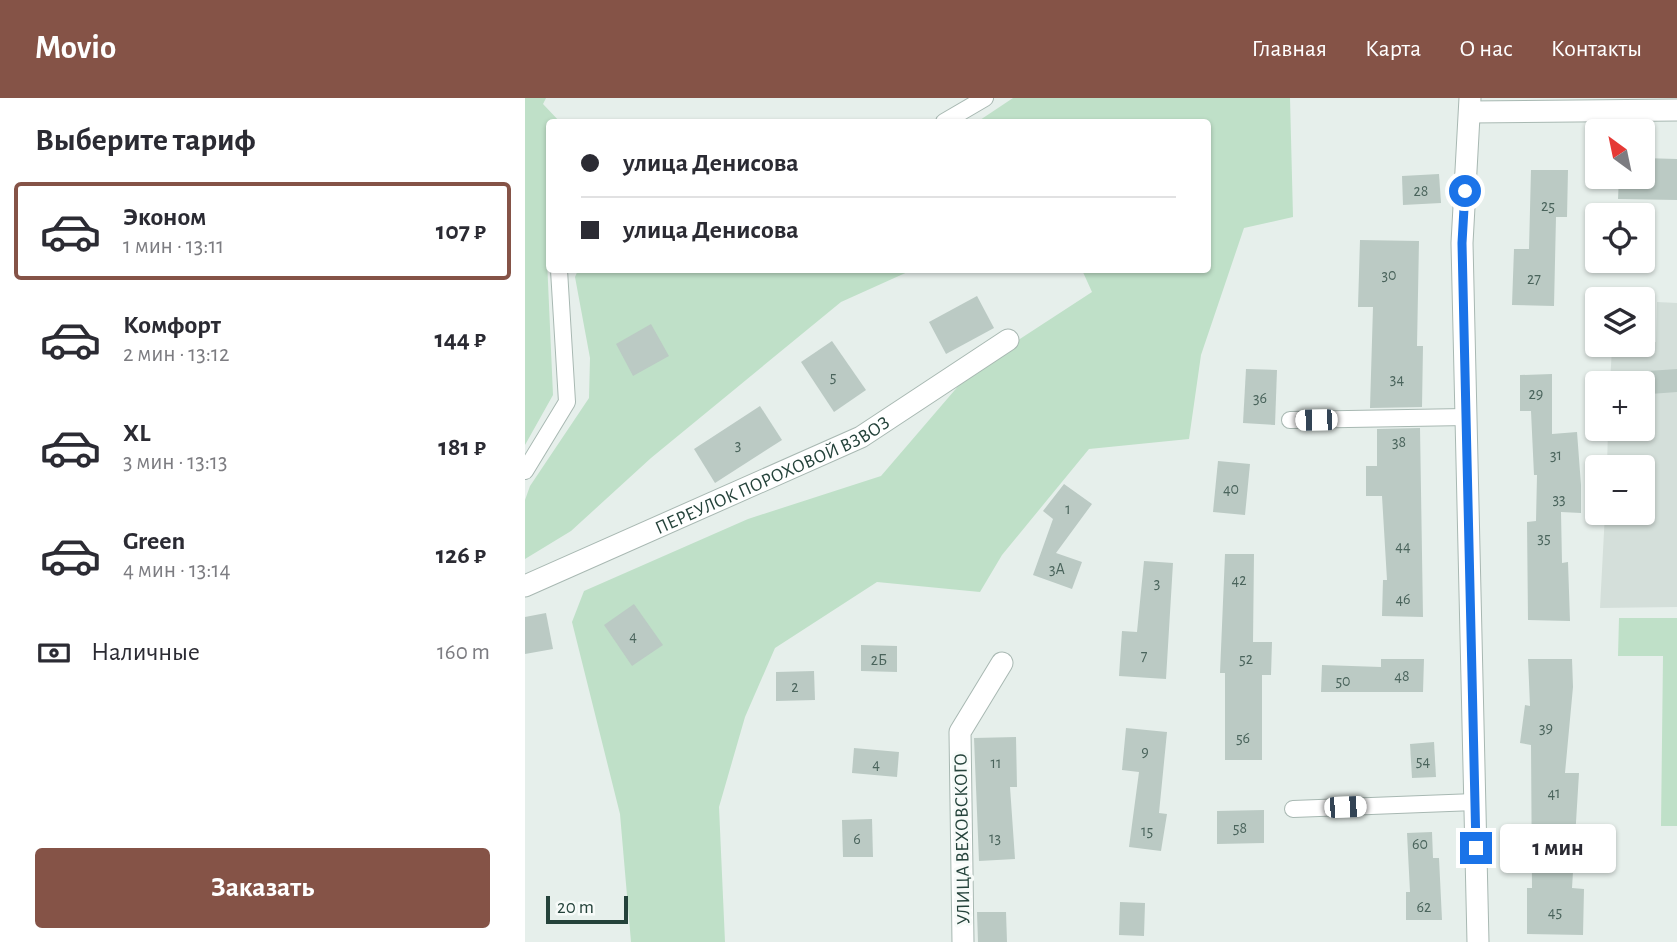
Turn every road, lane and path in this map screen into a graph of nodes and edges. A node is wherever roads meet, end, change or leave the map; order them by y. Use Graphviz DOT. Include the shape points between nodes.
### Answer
graph roads {
  1 [pos="985,98"];
  2 [pos="1470,105"];
  3 [pos="1677,110"];
  4 [pos="949,119"];
  5 [pos="559,273"];
  6 [pos="1008,340"];
  7 [pos="1466,417"];
  8 [pos="1290,420"];
  9 [pos="525,471"];
  10 [pos="525,586"];
  11 [pos="1002,663"];
  12 [pos="1475,802"];
  13 [pos="1293,809"];
  14 [pos="963,942"];
  15 [pos="1478,942"];
  1 -- 4 [label="lane"];
  2 -- 3 [label="street"];
  2 -- 7 [label="street" via="1462,243"];
  5 -- 9 [label="lane" via="568,402"];
  6 -- 10 [label="street, ПЕРЕУЛОК ПОРОХОВОЙ ВЗВОЗ" via="861,437"];
  7 -- 8 [label="lane"];
  7 -- 12 [label="street"];
  11 -- 14 [label="street, УЛИЦА ВЕХОВСКОГО" via="960,732"];
  12 -- 13 [label="lane"];
  12 -- 15 [label="street"];
}
